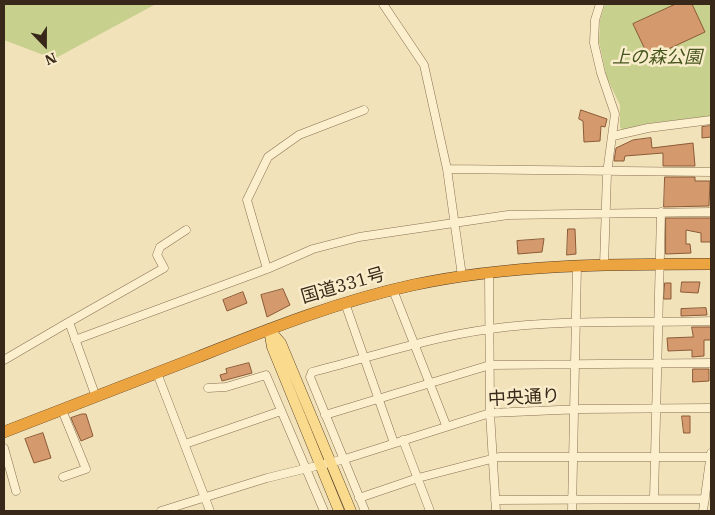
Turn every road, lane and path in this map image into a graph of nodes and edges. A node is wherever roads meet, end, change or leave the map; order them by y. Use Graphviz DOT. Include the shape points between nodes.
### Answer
graph roads {
  1 [pos="383,4"];
  2 [pos="600,4"];
  3 [pos="364,110"];
  4 [pos="711,120"];
  5 [pos="613,136"];
  6 [pos="447,169"];
  7 [pos="711,172"];
  8 [pos="607,173"];
  9 [pos="605,212"];
  10 [pos="661,212"];
  11 [pos="711,212"];
  12 [pos="455,223"];
  13 [pos="186,230"];
  14 [pos="659,264"];
  15 [pos="711,264"];
  16 [pos="577,265"];
  17 [pos="604,265"];
  18 [pos="267,269"];
  19 [pos="489,273"];
  20 [pos="462,276"];
  21 [pos="393,290"];
  22 [pos="345,303"];
  23 [pos="576,321"];
  24 [pos="711,321"];
  25 [pos="69,322"];
  26 [pos="657,322"];
  27 [pos="269,329"];
  28 [pos="490,329"];
  29 [pos="75,340"];
  30 [pos="414,345"];
  31 [pos="364,358"];
  32 [pos="4,360"];
  33 [pos="656,363"];
  34 [pos="711,364"];
  35 [pos="490,365"];
  36 [pos="575,365"];
  37 [pos="157,373"];
  38 [pos="430,385"];
  39 [pos="208,388"];
  40 [pos="96,397"];
  41 [pos="379,400"];
  42 [pos="711,408"];
  43 [pos="574,409"];
  44 [pos="656,409"];
  45 [pos="62,410"];
  46 [pos="281,411"];
  47 [pos="490,413"];
  48 [pos="325,415"];
  49 [pos="446,425"];
  50 [pos="4,432"];
  51 [pos="403,440"];
  52 [pos="394,443"];
  53 [pos="184,444"];
  54 [pos="4,448"];
  55 [pos="711,455"];
  56 [pos="654,456"];
  57 [pos="491,458"];
  58 [pos="574,458"];
  59 [pos="344,459"];
  60 [pos="326,464"];
  61 [pos="306,468"];
  62 [pos="63,477"];
  63 [pos="418,478"];
  64 [pos="16,491"];
  65 [pos="206,498"];
  66 [pos="359,498"];
  67 [pos="654,498"];
  68 [pos="704,499"];
  69 [pos="495,500"];
  70 [pos="572,500"];
  71 [pos="161,511"];
  72 [pos="210,511"];
  73 [pos="324,511"];
  74 [pos="339,511"];
  75 [pos="351,511"];
  76 [pos="365,511"];
  77 [pos="430,511"];
  78 [pos="496,511"];
  79 [pos="572,511"];
  80 [pos="703,511"];
  1 -- 6 [label="street" via="424,65"];
  2 -- 5 [label="street" via="595,20 594,43 601,73 614,105"];
  3 -- 18 [label="street" via="299,135 268,157 247,200"];
  4 -- 5 [label="street"];
  5 -- 8 [label="street"];
  6 -- 8 [label="street" via="564,169"];
  6 -- 12 [label="street"];
  7 -- 8 [label="street"];
  8 -- 9 [label="street"];
  9 -- 10 [label="street"];
  9 -- 12 [label="street" via="508,215"];
  9 -- 17 [label="street"];
  10 -- 11 [label="street"];
  10 -- 14 [label="street"];
  12 -- 18 [label="street" via="359,237 314,249"];
  12 -- 20 [label="street"];
  13 -- 25 [label="street" via="160,246 157,255 164,268"];
  14 -- 15 [label="highway, 国道331号"];
  14 -- 17 [label="highway, 国道331号"];
  14 -- 26 [label="street"];
  16 -- 17 [label="highway, 国道331号"];
  16 -- 19 [label="highway, 国道331号"];
  16 -- 23 [label="street"];
  18 -- 29 [label="street"];
  19 -- 20 [label="highway, 国道331号"];
  19 -- 28 [label="street"];
  20 -- 21 [label="highway, 国道331号"];
  21 -- 22 [label="highway, 国道331号"];
  21 -- 30 [label="street"];
  22 -- 27 [label="highway, 国道331号"];
  22 -- 31 [label="street"];
  23 -- 26 [label="street"];
  23 -- 28 [label="street"];
  23 -- 36 [label="street"];
  24 -- 26 [label="street"];
  25 -- 29 [label="street"];
  25 -- 32 [label="street"];
  26 -- 33 [label="street"];
  27 -- 37 [label="highway, 国道331号"];
  27 -- 60 [label="main road" via="281,343"];
  28 -- 30 [label="street"];
  28 -- 35 [label="street"];
  29 -- 40 [label="street"];
  30 -- 31 [label="street"];
  30 -- 38 [label="street"];
  31 -- 41 [label="street"];
  31 -- 48 [label="street" via="312,372 310,377"];
  33 -- 34 [label="street"];
  33 -- 36 [label="street"];
  33 -- 44 [label="street"];
  35 -- 36 [label="street"];
  35 -- 38 [label="street"];
  35 -- 47 [label="street"];
  36 -- 43 [label="street"];
  37 -- 40 [label="highway, 国道331号"];
  37 -- 53 [label="street"];
  38 -- 41 [label="street"];
  38 -- 49 [label="street"];
  39 -- 46 [label="street" via="226,387 266,375"];
  40 -- 45 [label="highway, 国道331号"];
  41 -- 48 [label="street"];
  41 -- 52 [label="street"];
  42 -- 44 [label="street, 中央通り"];
  43 -- 44 [label="street, 中央通り"];
  43 -- 47 [label="street, 中央通り"];
  43 -- 58 [label="street"];
  44 -- 56 [label="street"];
  45 -- 50 [label="highway, 国道331号"];
  45 -- 62 [label="street" via="86,469"];
  46 -- 53 [label="street"];
  46 -- 61 [label="street"];
  47 -- 49 [label="street, 中央通り"];
  47 -- 57 [label="street"];
  48 -- 59 [label="street"];
  49 -- 51 [label="street, 中央通り"];
  51 -- 52 [label="street, 中央通り"];
  51 -- 63 [label="street"];
  52 -- 59 [label="street, 中央通り"];
  53 -- 65 [label="street"];
  54 -- 64 [label="street"];
  55 -- 56 [label="street"];
  55 -- 68 [label="street"];
  56 -- 58 [label="street"];
  56 -- 67 [label="street"];
  57 -- 58 [label="street"];
  57 -- 63 [label="street"];
  57 -- 69 [label="street"];
  58 -- 70 [label="street"];
  59 -- 60 [label="street, 中央通り"];
  59 -- 66 [label="street"];
  60 -- 61 [label="street, 中央通り"];
  60 -- 74 [label="main road"];
  60 -- 75 [label="main road"];
  61 -- 65 [label="street, 中央通り"];
  61 -- 73 [label="street"];
  63 -- 66 [label="street"];
  63 -- 77 [label="street"];
  65 -- 71 [label="street, 中央通り"];
  65 -- 72 [label="street"];
  66 -- 76 [label="street"];
  67 -- 68 [label="street"];
  67 -- 70 [label="street"];
  68 -- 80 [label="street"];
  69 -- 70 [label="street"];
  69 -- 78 [label="street"];
  70 -- 79 [label="street"];
}
